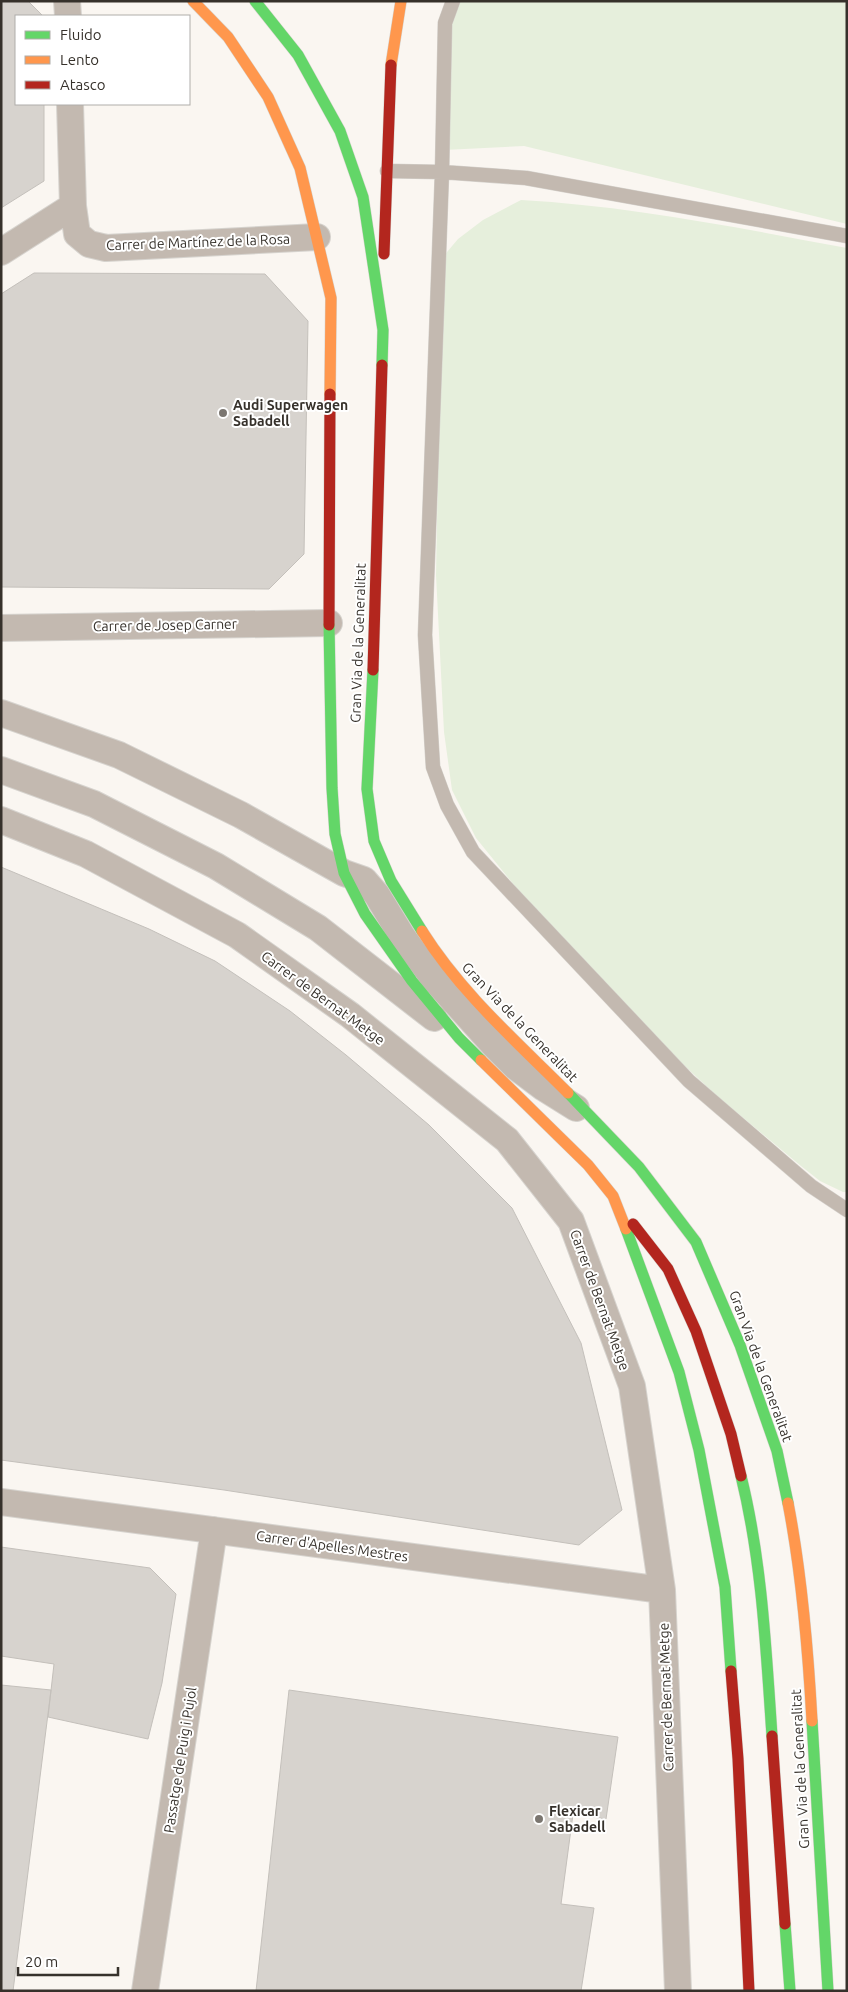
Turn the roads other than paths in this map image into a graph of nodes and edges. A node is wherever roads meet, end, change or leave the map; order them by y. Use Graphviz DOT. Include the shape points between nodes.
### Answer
graph roads {
  1 [pos="67,1"];
  2 [pos="193,1"];
  3 [pos="255,1"];
  4 [pos="401,1"];
  5 [pos="453,1"];
  6 [pos="68,15"];
  7 [pos="70,105"];
  8 [pos="387,171"];
  9 [pos="442,172"];
  10 [pos="73,206"];
  11 [pos="847,236"];
  12 [pos="317,237"];
  13 [pos="1,252"];
  14 [pos="383,330"];
  15 [pos="329,622"];
  16 [pos="1,628"];
  17 [pos="1,713"];
  18 [pos="1,770"];
  19 [pos="1,820"];
  20 [pos="344,873"];
  21 [pos="459,1038"];
  22 [pos="594,1118"];
  23 [pos="613,1196"];
  24 [pos="847,1210"];
  25 [pos="1,1502"];
  26 [pos="214,1530"];
  27 [pos="662,1590"];
  28 [pos="145,1991"];
  29 [pos="678,1991"];
  30 [pos="749,1991"];
  31 [pos="790,1991"];
  32 [pos="828,1991"];
  1 -- 6 [label="street"];
  2 -- 12 [label="street, Gran Via de la Generalitat" via="228,37 268,97 300,168"];
  3 -- 14 [label="street, Gran Via de la Generalitat" via="298,55 340,132 363,197"];
  4 -- 8 [label="street" via="391,58"];
  5 -- 9 [label="lane" via="445,24"];
  7 -- 10 [label="street, Carrer de Martínez de la Rosa"];
  8 -- 9 [label="lane"];
  8 -- 14 [label="street"];
  9 -- 11 [label="lane" via="526,178"];
  9 -- 24 [label="lane" via="425,635 433,767 447,805 473,852 688,1081 811,1186"];
  10 -- 12 [label="street, Carrer de Martínez de la Rosa" via="77,234 89,244 106,248"];
  10 -- 13 [label="street"];
  12 -- 15 [label="street, Gran Via de la Generalitat" via="331,298"];
  14 -- 22 [label="street, Gran Via de la Generalitat" via="367,789 374,841 391,881 440,959 476,1001"];
  15 -- 16 [label="street, Carrer de Josep Carner"];
  15 -- 20 [label="street, Gran Via de la Generalitat" via="332,788"];
  17 -- 20 [label="street" via="119,755 241,814"];
  18 -- 21 [label="street" via="94,804 216,866 318,928"];
  19 -- 27 [label="street, Carrer de Bernat Metge" via="86,854 237,935 350,1015 507,1140 571,1221 632,1386"];
  20 -- 21 [label="street, Gran Via de la Generalitat" via="365,914 412,981"];
  20 -- 22 [label="street" via="364,880 434,979 516,1067"];
  21 -- 23 [label="street, Gran Via de la Generalitat" via="588,1165"];
  22 -- 32 [label="street, Gran Via de la Generalitat" via="639,1166 696,1242 740,1345 777,1451 795,1540 808,1644"];
  23 -- 30 [label="street, Gran Via de la Generalitat" via="679,1372 699,1450 725,1587 738,1759"];
  23 -- 31 [label="street" via="668,1269 696,1331 731,1434 748,1504 762,1592"];
  25 -- 26 [label="street, Carrer d'Apelles Mestres"];
  26 -- 27 [label="street, Carrer d'Apelles Mestres"];
  26 -- 28 [label="street, Passatge de Puig i Pujol"];
  27 -- 29 [label="street, Carrer de Bernat Metge"];
}
